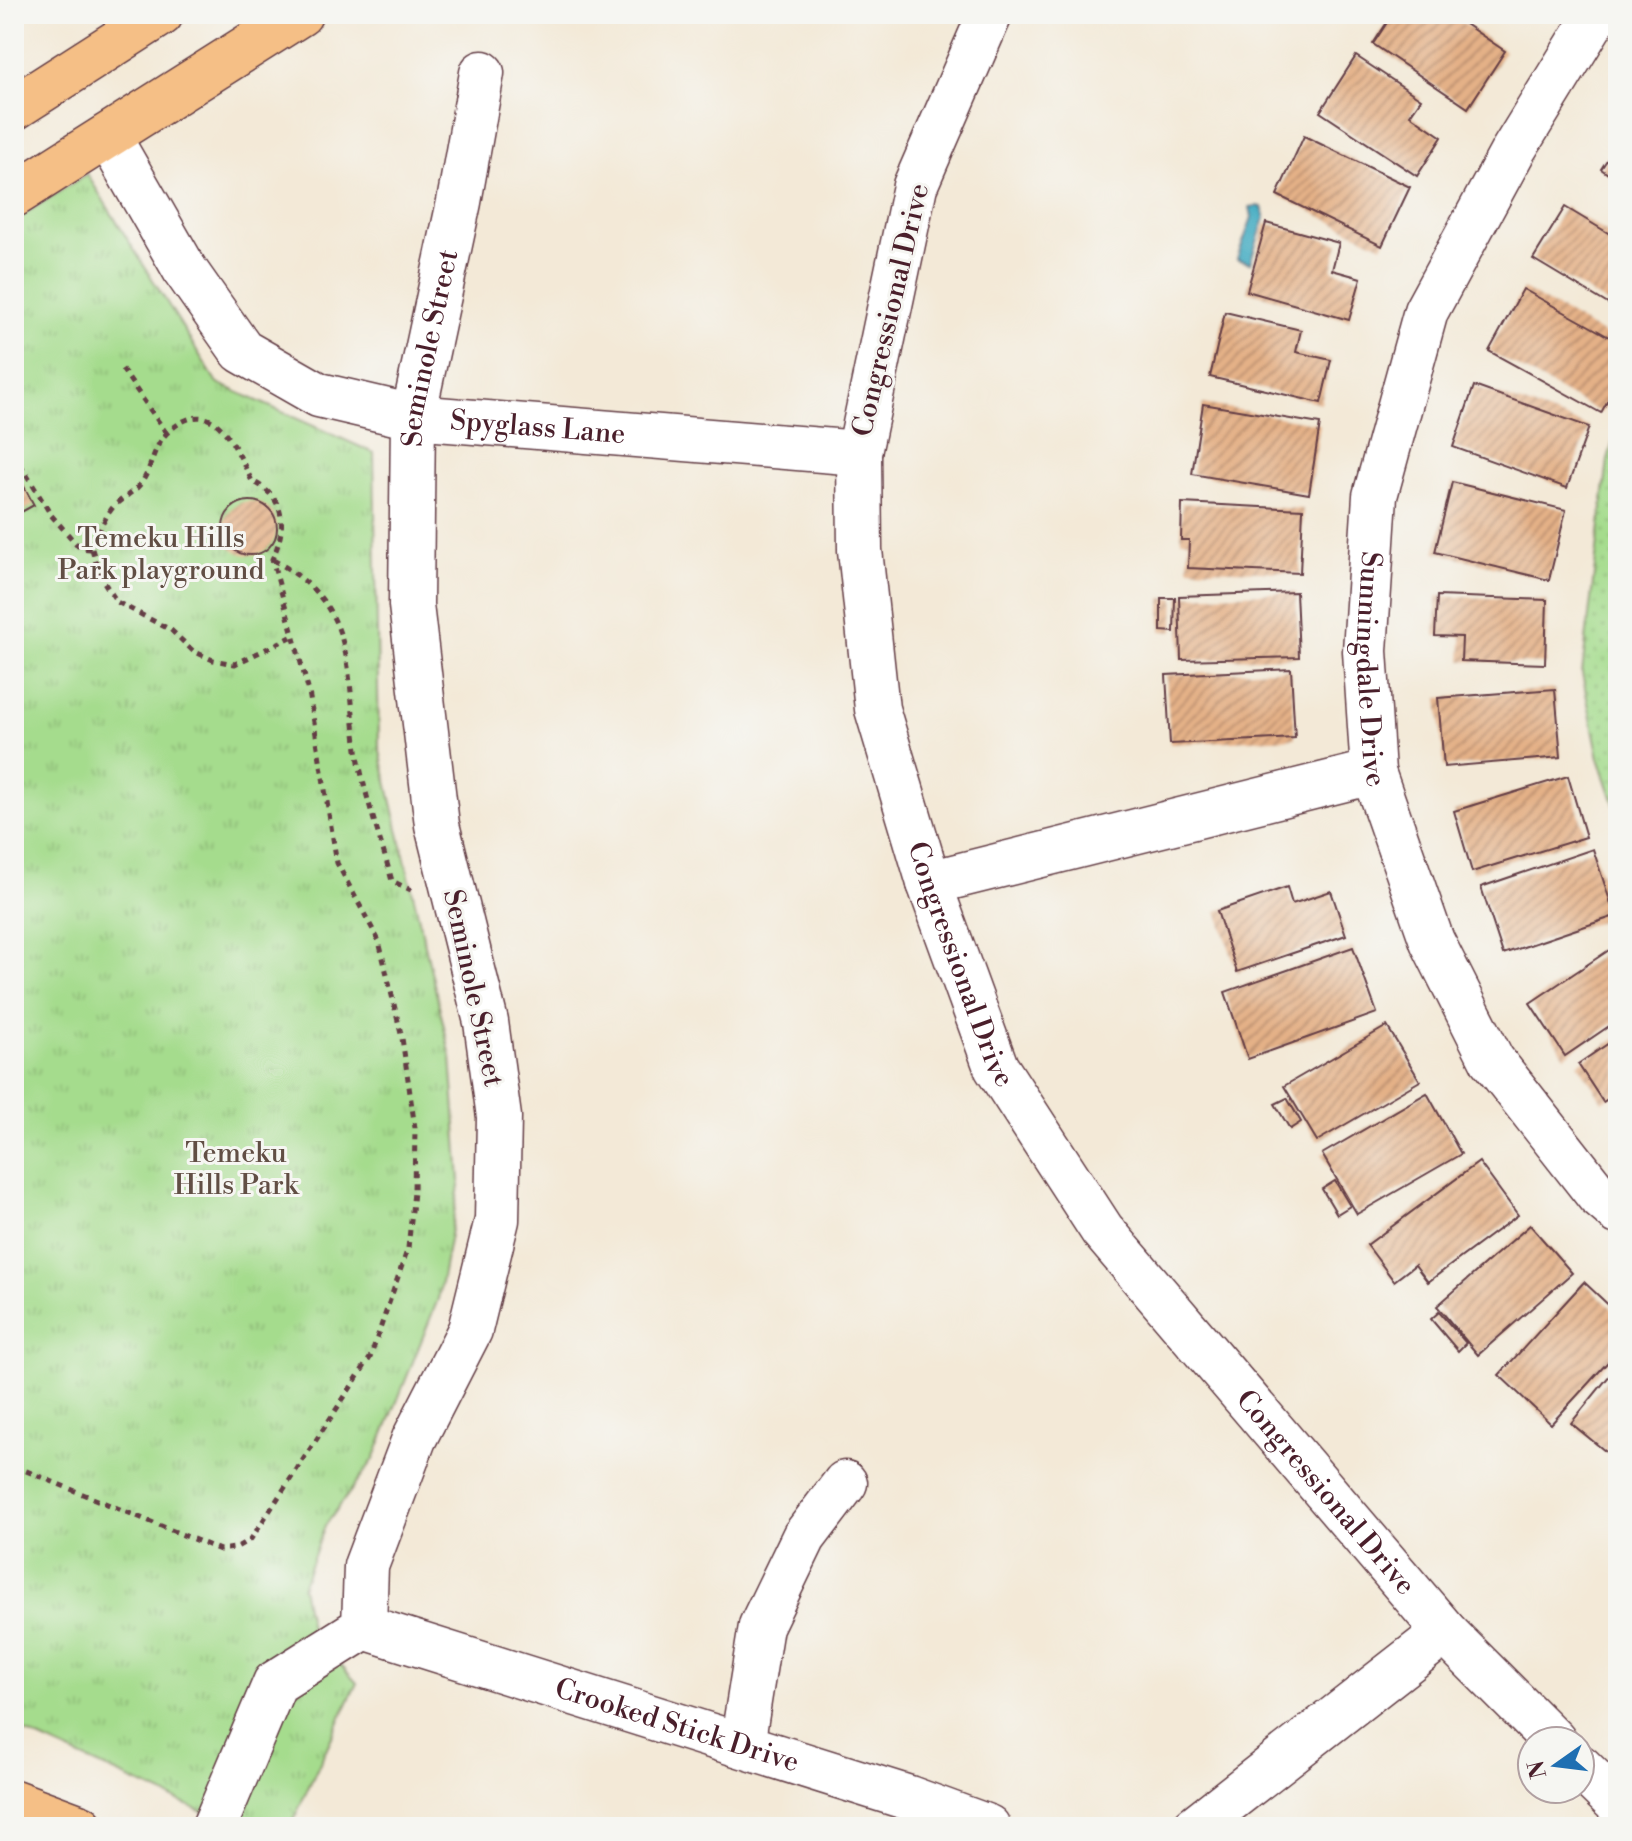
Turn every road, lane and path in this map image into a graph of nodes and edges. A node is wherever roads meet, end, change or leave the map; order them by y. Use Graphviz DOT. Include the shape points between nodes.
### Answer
graph roads {
  1 [pos="161,14"];
  2 [pos="300,14"];
  3 [pos="990,14"];
  4 [pos="1597,14"];
  5 [pos="482,73"];
  6 [pos="14,108"];
  7 [pos="108,136"];
  8 [pos="14,195"];
  9 [pos="122,369"];
  10 [pos="413,417"];
  11 [pos="167,434"];
  12 [pos="859,453"];
  13 [pos="14,454"];
  14 [pos="92,549"];
  15 [pos="272,559"];
  16 [pos="291,637"];
  17 [pos="1373,772"];
  18 [pos="929,883"];
  19 [pos="415,891"];
  20 [pos="1618,1212"];
  21 [pos="14,1466"];
  22 [pos="845,1483"];
  23 [pos="364,1627"];
  24 [pos="1445,1632"];
  25 [pos="1538,1725"];
  26 [pos="742,1745"];
  27 [pos="1596,1783"];
  28 [pos="14,1802"];
  29 [pos="1618,1804"];
  30 [pos="81,1827"];
  31 [pos="214,1827"];
  32 [pos="988,1827"];
  33 [pos="1195,1827"];
  1 -- 6 [label="main road"];
  2 -- 7 [label="main road"];
  3 -- 12 [label="street, Congressional Drive" via="915,186"];
  4 -- 17 [label="street, Sunningdale Drive" via="1514,149 1426,311 1375,496 1365,651"];
  5 -- 10 [label="street, Seminole Street"];
  7 -- 8 [label="main road"];
  7 -- 10 [label="street, Spyglass Lane" via="185,270 242,351 319,395"];
  9 -- 11 [label="path"];
  10 -- 12 [label="street, Spyglass Lane"];
  10 -- 23 [label="street, Seminole Street" via="411,605 437,825 486,1022 499,1117 497,1220 470,1330 414,1439 366,1566"];
  11 -- 14 [label="path" via="142,483 102,522"];
  11 -- 15 [label="path" via="199,420 226,430 252,481 276,500 283,537"];
  12 -- 18 [label="street, Congressional Drive" via="860,550 877,709"];
  13 -- 14 [label="path" via="64,532 80,548"];
  14 -- 16 [label="path" via="100,576 117,602 213,660 235,664"];
  15 -- 16 [label="path"];
  15 -- 19 [label="path" via="323,596 346,647 358,758 392,881"];
  16 -- 21 [label="path" via="309,692 337,863 379,941 402,1038 415,1128 408,1248 370,1358 265,1522 235,1548 220,1550"];
  17 -- 18 [label="street"];
  17 -- 20 [label="street, Sunningdale Drive" via="1432,941 1492,1060 1598,1195"];
  18 -- 24 [label="street, Congressional Drive" via="996,1067 1102,1230"];
  22 -- 26 [label="street" via="804,1537 761,1626"];
  23 -- 26 [label="street, Crooked Stick Drive"];
  23 -- 31 [label="street" via="275,1683"];
  24 -- 25 [label="street, Congressional Drive"];
  24 -- 33 [label="street"];
  26 -- 32 [label="street, Crooked Stick Drive"];
  27 -- 29 [label="street"];
  28 -- 30 [label="main road"];
}
